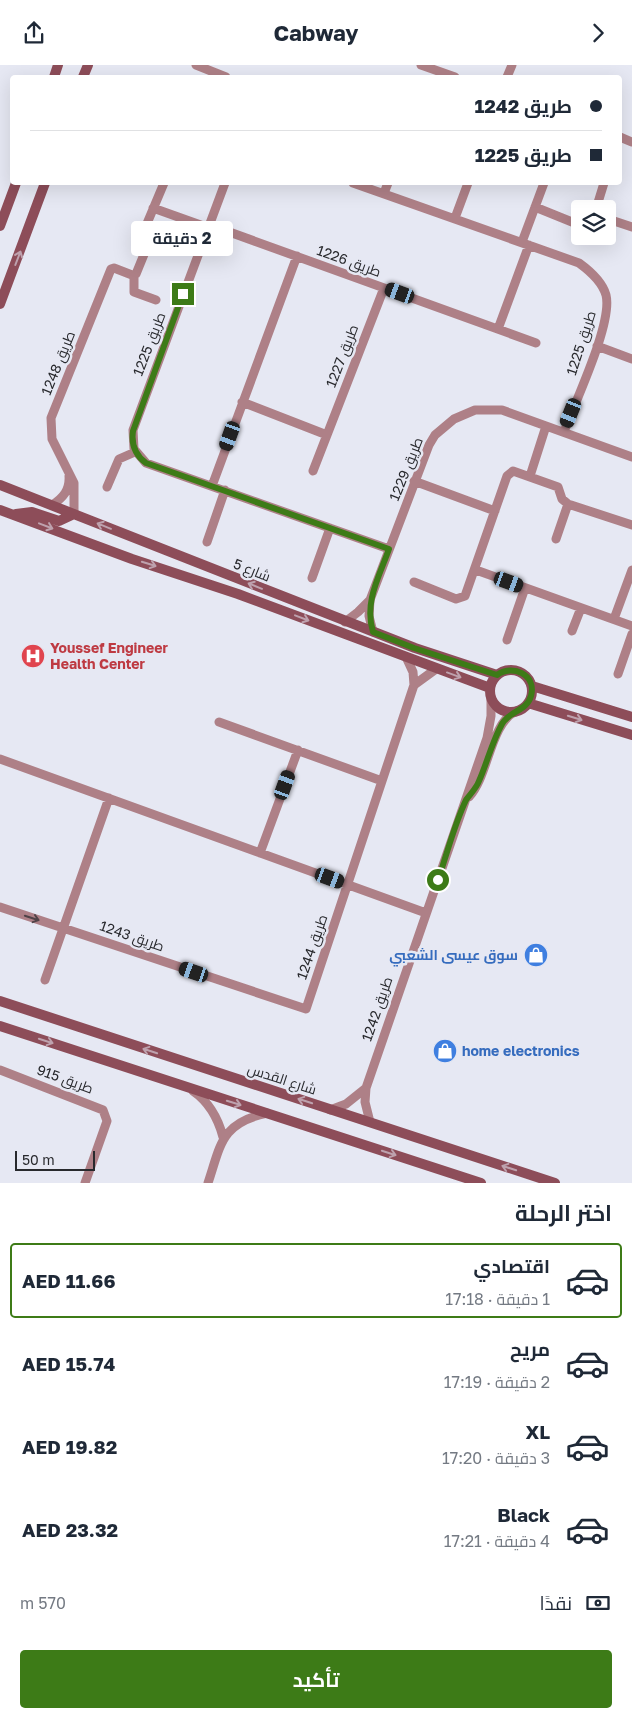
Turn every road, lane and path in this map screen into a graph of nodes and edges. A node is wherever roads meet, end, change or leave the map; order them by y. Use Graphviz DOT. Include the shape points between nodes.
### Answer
graph roads {
  1 [pos="196,65"];
  2 [pos="421,65"];
  3 [pos="429,73"];
  4 [pos="209,75"];
  5 [pos="442,75"];
  6 [pos="15,185"];
  7 [pos="44,185"];
  8 [pos="163,185"];
  9 [pos="224,185"];
  10 [pos="359,185"];
  11 [pos="387,185"];
  12 [pos="467,185"];
  13 [pos="543,185"];
  14 [pos="603,185"];
  15 [pos="384,193"];
  16 [pos="599,200"];
  17 [pos="535,207"];
  18 [pos="153,208"];
  19 [pos="454,218"];
  20 [pos="571,221"];
  21 [pos="616,222"];
  22 [pos="0,225"];
  23 [pos="209,226"];
  24 [pos="632,227"];
  25 [pos="526,244"];
  26 [pos="297,256"];
  27 [pos="134,275"];
  28 [pos="384,288"];
  29 [pos="156,300"];
  30 [pos="0,304"];
  31 [pos="498,329"];
  32 [pos="536,343"];
  33 [pos="597,346"];
  34 [pos="632,359"];
  35 [pos="242,402"];
  36 [pos="546,426"];
  37 [pos="564,431"];
  38 [pos="327,435"];
  39 [pos="135,451"];
  40 [pos="632,457"];
  41 [pos="68,469"];
  42 [pos="313,471"];
  43 [pos="530,476"];
  44 [pos="414,481"];
  45 [pos="0,485"];
  46 [pos="212,486"];
  47 [pos="107,487"];
  48 [pos="225,490"];
  49 [pos="568,504"];
  50 [pos="52,505"];
  51 [pos="0,510"];
  52 [pos="495,511"];
  53 [pos="16,514"];
  54 [pos="74,514"];
  55 [pos="632,525"];
  56 [pos="330,528"];
  57 [pos="556,539"];
  58 [pos="207,542"];
  59 [pos="389,549"];
  60 [pos="476,570"];
  61 [pos="632,570"];
  62 [pos="312,578"];
  63 [pos="414,582"];
  64 [pos="525,588"];
  65 [pos="370,600"];
  66 [pos="581,608"];
  67 [pos="614,619"];
  68 [pos="345,621"];
  69 [pos="632,626"];
  70 [pos="572,631"];
  71 [pos="373,632"];
  72 [pos="632,634"];
  73 [pos="507,640"];
  74 [pos="408,659"];
  75 [pos="436,669"];
  76 [pos="618,674"];
  77 [pos="497,675"];
  78 [pos="414,685"];
  79 [pos="532,686"];
  80 [pos="490,693"];
  81 [pos="528,703"];
  82 [pos="516,711"];
  83 [pos="632,717"];
  84 [pos="219,722"];
  85 [pos="632,735"];
  86 [pos="298,750"];
  87 [pos="0,759"];
  88 [pos="382,781"];
  89 [pos="109,799"];
  90 [pos="467,799"];
  91 [pos="260,853"];
  92 [pos="348,885"];
  93 [pos="0,907"];
  94 [pos="426,913"];
  95 [pos="64,928"];
  96 [pos="45,980"];
  97 [pos="0,1001"];
  98 [pos="306,1009"];
  99 [pos="0,1026"];
  100 [pos="0,1070"];
  101 [pos="366,1088"];
  102 [pos="190,1089"];
  103 [pos="330,1110"];
  104 [pos="267,1113"];
  105 [pos="370,1122"];
  106 [pos="223,1137"];
  107 [pos="85,1183"];
  108 [pos="208,1183"];
  109 [pos="481,1183"];
  110 [pos="556,1183"];
  1 -- 4 [label="street"];
  2 -- 3 [label="street"];
  3 -- 5 [label="street"];
  6 -- 22 [label="street"];
  30 -- 7 [label="street, one-way"];
  8 -- 18 [label="street"];
  9 -- 23 [label="street, طريق 1225"];
  10 -- 15 [label="street, طريق 1225"];
  11 -- 15 [label="street"];
  12 -- 19 [label="street"];
  13 -- 17 [label="street"];
  14 -- 16 [label="street"];
  15 -- 19 [label="street, طريق 1225"];
  17 -- 20 [label="street"];
  17 -- 25 [label="street"];
  18 -- 23 [label="street, طريق 1226"];
  18 -- 27 [label="street" via="143,233 147,247"];
  19 -- 25 [label="street, طريق 1225"];
  21 -- 24 [label="street"];
  23 -- 26 [label="street, طريق 1226"];
  23 -- 39 [label="street, طريق 1225" via="144,396 132,437"];
  25 -- 31 [label="street"];
  25 -- 33 [label="street, طريق 1225" via="579,263 595,276 606,295 606,315"];
  26 -- 28 [label="street, طريق 1226"];
  26 -- 35 [label="street"];
  27 -- 29 [label="street" via="134,292"];
  27 -- 41 [label="street, طريق 1248" via="111,269 52,418 52,439"];
  28 -- 31 [label="street, طريق 1226"];
  28 -- 38 [label="street, طريق 1227"];
  31 -- 32 [label="street, طريق 1226"];
  33 -- 34 [label="street"];
  33 -- 37 [label="street, طريق 1225"];
  35 -- 38 [label="street"];
  35 -- 46 [label="street"];
  36 -- 37 [label="street, طريق 1229"];
  36 -- 43 [label="street"];
  36 -- 44 [label="street, طريق 1229" via="502,410 487,409 464,414 435,435"];
  37 -- 40 [label="street, طريق 1229"];
  38 -- 42 [label="street, طريق 1227"];
  39 -- 46 [label="street" via="146,463"];
  39 -- 47 [label="street" via="118,459"];
  41 -- 50 [label="street" via="69,487"];
  41 -- 54 [label="street, طريق 1248" via="74,483"];
  43 -- 49 [label="street" via="558,487 562,499"];
  43 -- 52 [label="street" via="518,471 510,472"];
  44 -- 52 [label="street"];
  44 -- 59 [label="street, طريق 1229"];
  45 -- 50 [label="street, شارع 5"];
  46 -- 48 [label="street"];
  48 -- 56 [label="street"];
  48 -- 58 [label="street"];
  49 -- 55 [label="street"];
  49 -- 57 [label="street"];
  50 -- 54 [label="street, شارع 5"];
  51 -- 53 [label="street, شارع 5"];
  52 -- 60 [label="street"];
  53 -- 54 [label="street" via="32,512 59,521"];
  53 -- 74 [label="street, شارع 5, one-way"];
  68 -- 54 [label="street, شارع 5, one-way"];
  56 -- 59 [label="street"];
  56 -- 62 [label="street"];
  59 -- 65 [label="street, طريق 1229"];
  60 -- 63 [label="street" via="467,594 459,599"];
  60 -- 64 [label="street"];
  61 -- 67 [label="street"];
  64 -- 66 [label="street"];
  64 -- 73 [label="street"];
  65 -- 68 [label="street, طريق 1229"];
  65 -- 71 [label="street, طريق 1229"];
  66 -- 67 [label="street"];
  66 -- 70 [label="street"];
  67 -- 69 [label="street"];
  68 -- 71 [label="street, شارع 5"];
  71 -- 77 [label="street, شارع 5"];
  72 -- 76 [label="street"];
  74 -- 75 [label="street, شارع 5"];
  74 -- 78 [label="street"];
  75 -- 78 [label="street"];
  75 -- 80 [label="street, شارع 5, one-way"];
  77 -- 79 [label="street" via="508,669 520,671"];
  77 -- 80 [label="street"];
  78 -- 88 [label="street, طريق 1244"];
  79 -- 81 [label="street"];
  79 -- 83 [label="street"];
  80 -- 82 [label="street" via="501,709"];
  80 -- 90 [label="street, طريق 1242" via="490,727"];
  81 -- 82 [label="street"];
  81 -- 85 [label="street, one-way"];
  82 -- 90 [label="street, طريق 1242" via="503,722 478,784"];
  84 -- 86 [label="street"];
  86 -- 88 [label="street"];
  86 -- 91 [label="street"];
  87 -- 89 [label="street"];
  88 -- 92 [label="street, طريق 1244"];
  89 -- 91 [label="street"];
  89 -- 95 [label="street"];
  90 -- 94 [label="street, طريق 1242"];
  91 -- 92 [label="street"];
  92 -- 94 [label="street"];
  92 -- 98 [label="street, طريق 1244"];
  93 -- 95 [label="street, طريق 1243, one-way"];
  94 -- 101 [label="street, طريق 1242"];
  95 -- 96 [label="street"];
  95 -- 98 [label="street, طريق 1243"];
  103 -- 97 [label="street, شارع القدس, one-way"];
  99 -- 102 [label="street, one-way"];
  100 -- 107 [label="street, طريق 915" via="103,1110 107,1121"];
  101 -- 103 [label="street" via="346,1104"];
  101 -- 105 [label="street, طريق 1242" via="365,1102"];
  102 -- 104 [label="street, one-way"];
  102 -- 106 [label="street" via="208,1105"];
  103 -- 105 [label="street, شارع القدس"];
  104 -- 106 [label="street" via="235,1126"];
  104 -- 109 [label="street, one-way"];
  110 -- 105 [label="street, شارع القدس, one-way"];
  106 -- 108 [label="street"];
}
